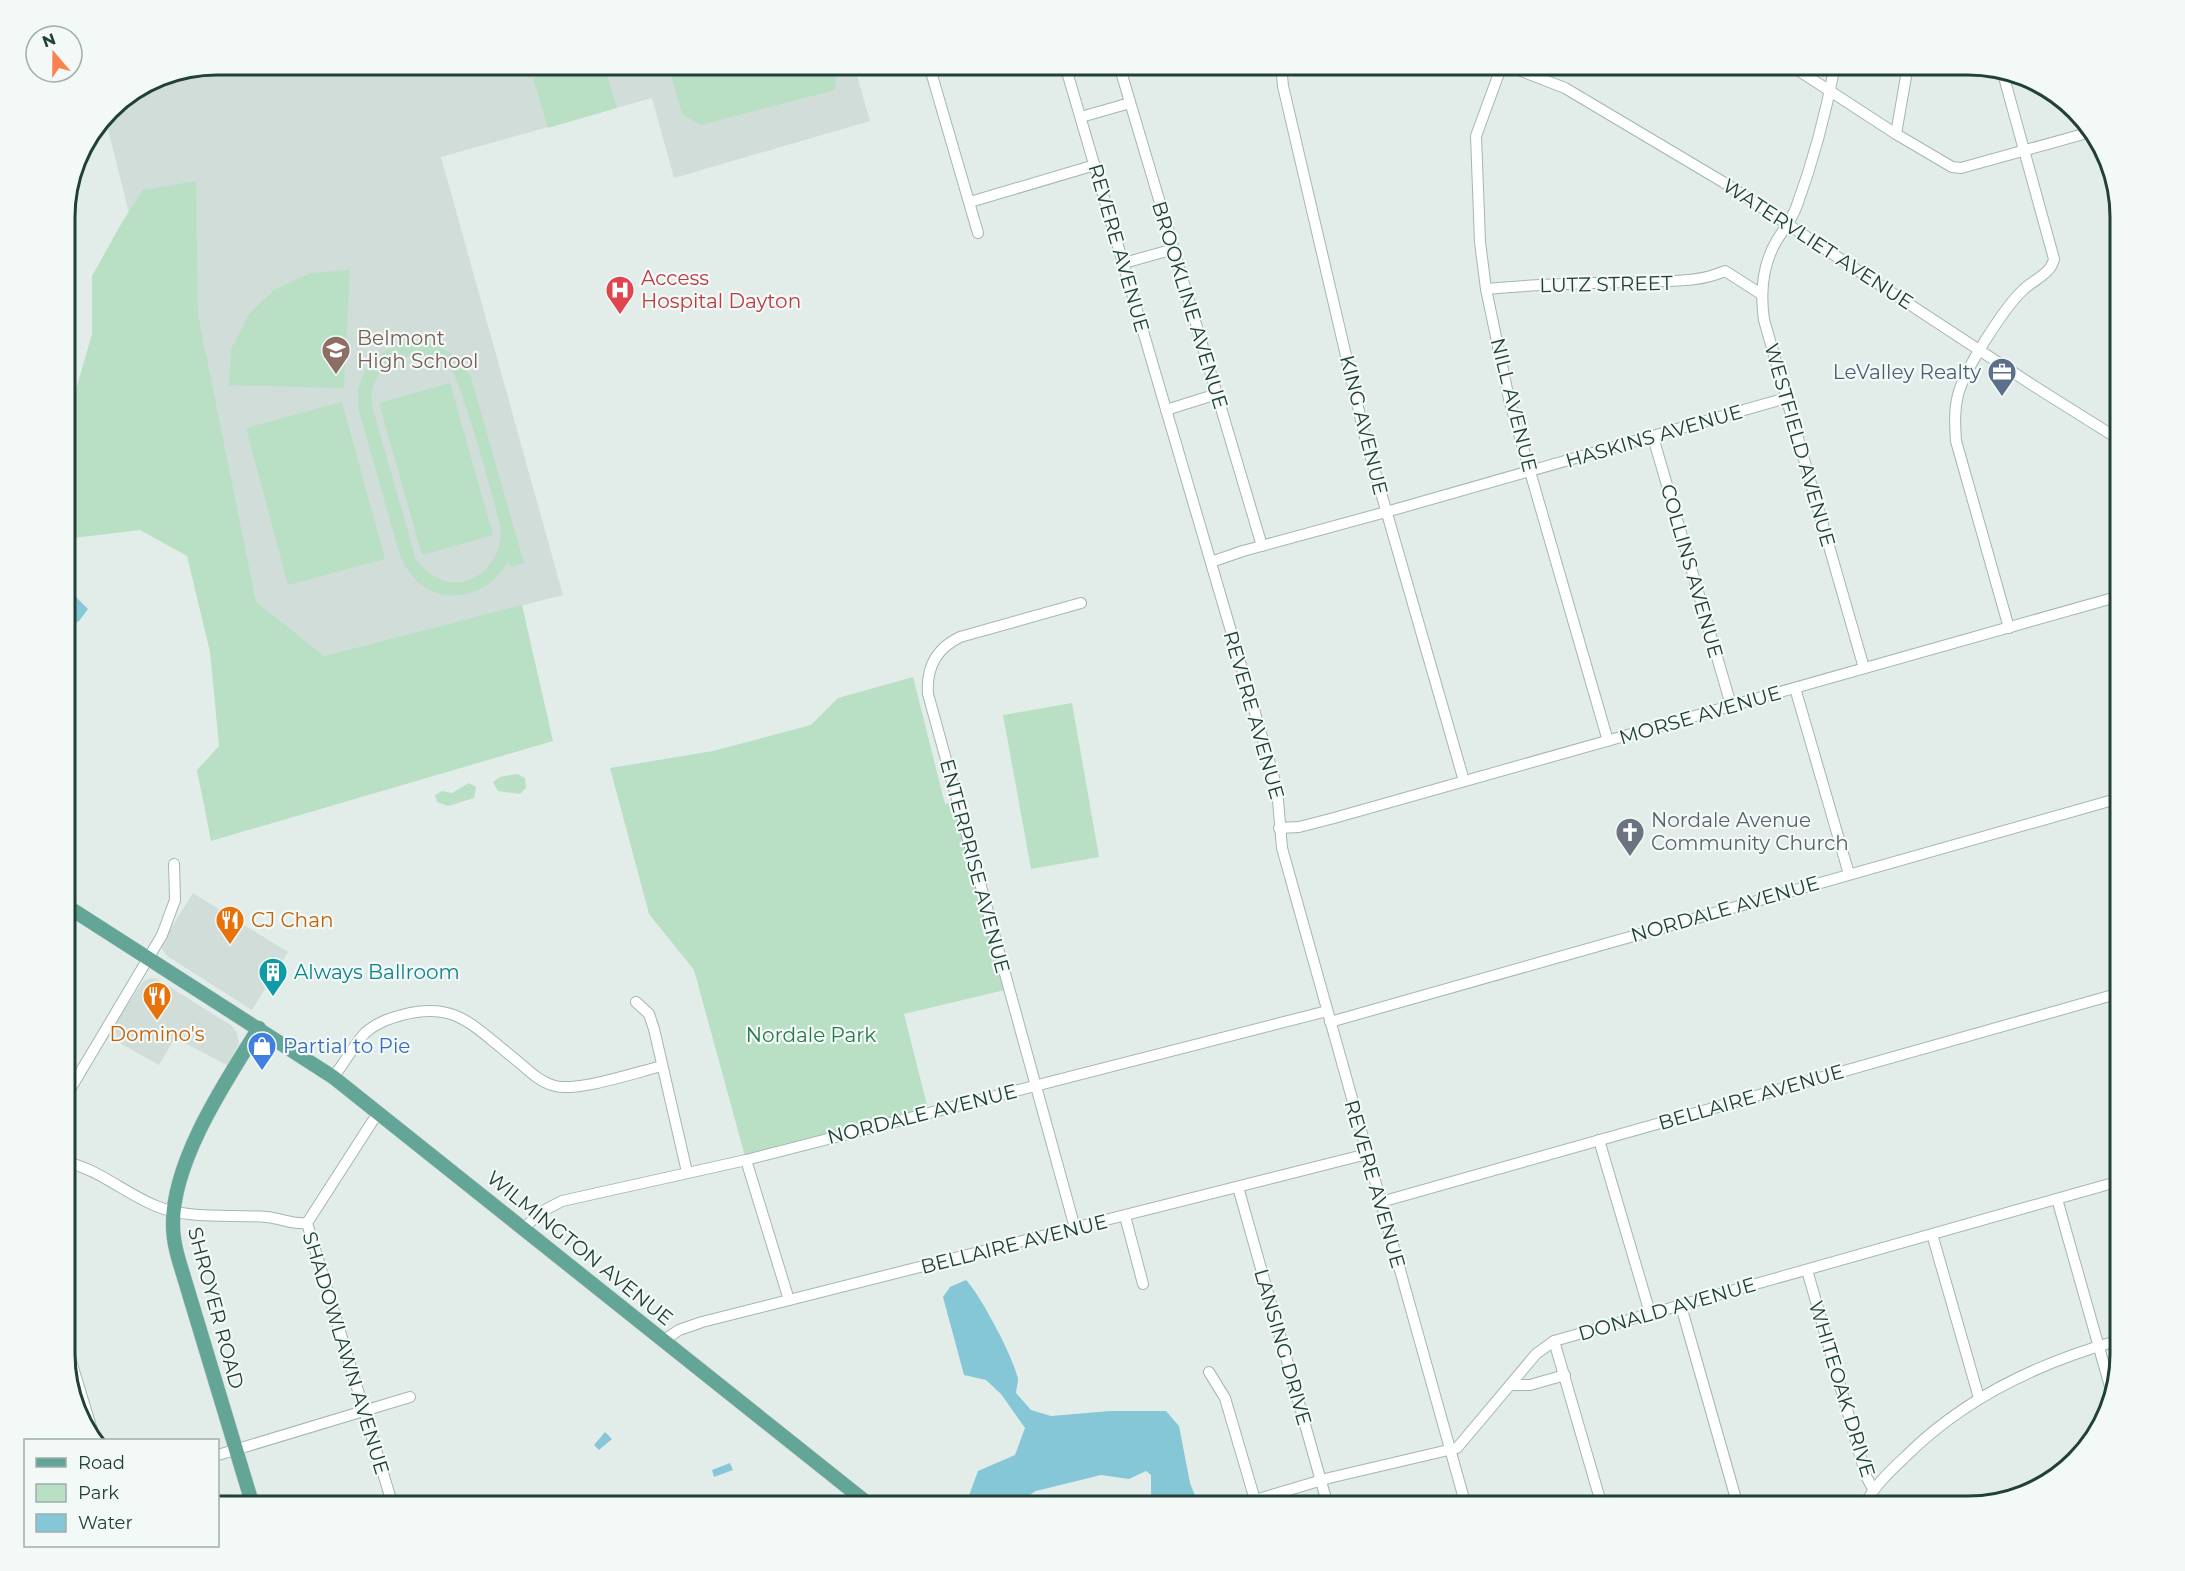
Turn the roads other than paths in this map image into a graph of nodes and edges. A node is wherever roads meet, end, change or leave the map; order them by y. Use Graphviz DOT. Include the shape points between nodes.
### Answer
graph roads {
  1 [pos="932,75"];
  2 [pos="1068,75"];
  3 [pos="1122,75"];
  4 [pos="1282,75"];
  5 [pos="1500,75"];
  6 [pos="1534,75"];
  7 [pos="1806,75"];
  8 [pos="1833,75"];
  9 [pos="1906,75"];
  10 [pos="2005,80"];
  11 [pos="1830,91"];
  12 [pos="1130,103"];
  13 [pos="1081,117"];
  14 [pos="1896,134"];
  15 [pos="2083,134"];
  16 [pos="2024,151"];
  17 [pos="1095,165"];
  18 [pos="970,202"];
  19 [pos="1788,225"];
  20 [pos="978,233"];
  21 [pos="1174,249"];
  22 [pos="1124,263"];
  23 [pos="1486,289"];
  24 [pos="1761,294"];
  25 [pos="1980,350"];
  26 [pos="1217,394"];
  27 [pos="1786,398"];
  28 [pos="1166,410"];
  29 [pos="2110,433"];
  30 [pos="1653,437"];
  31 [pos="1530,471"];
  32 [pos="1386,512"];
  33 [pos="1262,546"];
  34 [pos="1211,562"];
  35 [pos="2110,599"];
  36 [pos="1081,603"];
  37 [pos="2009,628"];
  38 [pos="1864,668"];
  39 [pos="1796,688"];
  40 [pos="1731,705"];
  41 [pos="1608,741"];
  42 [pos="1464,782"];
  43 [pos="2110,801"];
  44 [pos="1279,828"];
  45 [pos="174,864"];
  46 [pos="1849,874"];
  47 [pos="75,911"];
  48 [pos="148,958"];
  49 [pos="2110,996"];
  50 [pos="636,1002"];
  51 [pos="1329,1016"];
  52 [pos="259,1028"];
  53 [pos="662,1066"];
  54 [pos="333,1077"];
  55 [pos="75,1081"];
  56 [pos="1035,1085"];
  57 [pos="380,1113"];
  58 [pos="1599,1140"];
  59 [pos="1367,1154"];
  60 [pos="747,1160"];
  61 [pos="75,1164"];
  62 [pos="687,1172"];
  63 [pos="2110,1184"];
  64 [pos="1238,1187"];
  65 [pos="2057,1199"];
  66 [pos="1381,1202"];
  67 [pos="174,1210"];
  68 [pos="1125,1216"];
  69 [pos="307,1223"];
  70 [pos="524,1228"];
  71 [pos="1075,1228"];
  72 [pos="1932,1234"];
  73 [pos="1807,1270"];
  74 [pos="1143,1284"];
  75 [pos="789,1300"];
  76 [pos="1682,1306"];
  77 [pos="1650,1313"];
  78 [pos="664,1340"];
  79 [pos="1554,1341"];
  80 [pos="2110,1343"];
  81 [pos="2099,1346"];
  82 [pos="1209,1372"];
  83 [pos="1565,1375"];
  84 [pos="2108,1378"];
  85 [pos="1512,1385"];
  86 [pos="410,1397"];
  87 [pos="1979,1398"];
  88 [pos="364,1411"];
  89 [pos="236,1449"];
  90 [pos="1449,1449"];
  91 [pos="219,1455"];
  92 [pos="1321,1480"];
  93 [pos="1873,1489"];
  94 [pos="250,1496"];
  95 [pos="390,1496"];
  96 [pos="859,1496"];
  97 [pos="1254,1496"];
  98 [pos="1268,1496"];
  99 [pos="1325,1496"];
  100 [pos="1463,1496"];
  101 [pos="1599,1496"];
  102 [pos="1735,1496"];
  103 [pos="1869,1496"];
  1 -- 18 [label="street"];
  2 -- 13 [label="street, REVERE AVENUE"];
  3 -- 12 [label="street, BROOKLINE AVENUE"];
  4 -- 32 [label="street, KING AVENUE" via="1365,437"];
  5 -- 23 [label="street, NILL AVENUE" via="1476,136"];
  6 -- 19 [label="street, WATERVLIET AVENUE" via="1610,113"];
  7 -- 11 [label="street"];
  8 -- 11 [label="street, WESTFIELD AVENUE"];
  9 -- 14 [label="street"];
  10 -- 16 [label="street"];
  11 -- 14 [label="street"];
  11 -- 19 [label="street, WESTFIELD AVENUE"];
  12 -- 13 [label="street"];
  12 -- 21 [label="street, BROOKLINE AVENUE"];
  13 -- 17 [label="street, REVERE AVENUE"];
  14 -- 16 [label="street" via="1952,167"];
  15 -- 16 [label="street"];
  16 -- 25 [label="street" via="2053,264 2010,304"];
  17 -- 18 [label="street"];
  17 -- 22 [label="street, REVERE AVENUE"];
  18 -- 20 [label="street"];
  19 -- 24 [label="street, WESTFIELD AVENUE" via="1766,264"];
  19 -- 25 [label="street, WATERVLIET AVENUE"];
  21 -- 22 [label="street"];
  21 -- 26 [label="street, BROOKLINE AVENUE"];
  22 -- 28 [label="street, REVERE AVENUE"];
  23 -- 24 [label="street, LUTZ STREET" via="1682,282 1725,271"];
  23 -- 31 [label="street, NILL AVENUE" via="1509,399"];
  24 -- 27 [label="street, WESTFIELD AVENUE" via="1764,320"];
  25 -- 29 [label="street, WATERVLIET AVENUE"];
  25 -- 37 [label="street" via="1957,396 1956,441"];
  26 -- 28 [label="street"];
  26 -- 33 [label="street, BROOKLINE AVENUE"];
  27 -- 30 [label="street, HASKINS AVENUE"];
  27 -- 38 [label="street, WESTFIELD AVENUE"];
  28 -- 34 [label="street, REVERE AVENUE"];
  30 -- 31 [label="street, HASKINS AVENUE"];
  30 -- 40 [label="street, COLLINS AVENUE"];
  31 -- 32 [label="street, HASKINS AVENUE"];
  31 -- 41 [label="street, NILL AVENUE"];
  32 -- 33 [label="street, HASKINS AVENUE"];
  32 -- 42 [label="street, KING AVENUE"];
  33 -- 34 [label="street, HASKINS AVENUE"];
  34 -- 44 [label="street, REVERE AVENUE" via="1277,788"];
  35 -- 37 [label="street, MORSE AVENUE"];
  36 -- 56 [label="street, ENTERPRISE AVENUE" via="948,643 932,663 927,683"];
  37 -- 38 [label="street, MORSE AVENUE"];
  38 -- 39 [label="street, MORSE AVENUE"];
  39 -- 40 [label="street, MORSE AVENUE"];
  39 -- 46 [label="street"];
  40 -- 41 [label="street, MORSE AVENUE"];
  41 -- 42 [label="street, MORSE AVENUE"];
  42 -- 44 [label="street, MORSE AVENUE" via="1325,821"];
  43 -- 46 [label="street, NORDALE AVENUE"];
  44 -- 51 [label="street, REVERE AVENUE"];
  45 -- 48 [label="street" via="175,900"];
  46 -- 51 [label="street, NORDALE AVENUE"];
  47 -- 48 [label="main road, WILMINGTON AVENUE"];
  48 -- 52 [label="main road, WILMINGTON AVENUE"];
  48 -- 55 [label="street"];
  49 -- 58 [label="street, BELLAIRE AVENUE"];
  50 -- 53 [label="street" via="649,1014"];
  51 -- 56 [label="street, NORDALE AVENUE"];
  51 -- 59 [label="street, REVERE AVENUE"];
  52 -- 54 [label="main road, WILMINGTON AVENUE"];
  52 -- 67 [label="main road, SHROYER ROAD" via="200,1130 184,1168"];
  53 -- 54 [label="street" via="558,1087 541,1080 467,1020 444,1011 428,1011 375,1025"];
  53 -- 62 [label="street"];
  54 -- 57 [label="main road, WILMINGTON AVENUE"];
  56 -- 60 [label="street, NORDALE AVENUE"];
  56 -- 71 [label="street, ENTERPRISE AVENUE"];
  57 -- 69 [label="street, SHADOWLAWN AVENUE"];
  57 -- 70 [label="main road, WILMINGTON AVENUE"];
  58 -- 66 [label="street, BELLAIRE AVENUE"];
  58 -- 77 [label="street"];
  59 -- 64 [label="street, BELLAIRE AVENUE"];
  59 -- 66 [label="street, REVERE AVENUE"];
  60 -- 62 [label="street, NORDALE AVENUE"];
  60 -- 75 [label="street"];
  61 -- 67 [label="street" via="147,1203"];
  62 -- 70 [label="street, NORDALE AVENUE" via="562,1201 541,1212"];
  63 -- 65 [label="street, DONALD AVENUE"];
  64 -- 68 [label="street, BELLAIRE AVENUE"];
  64 -- 92 [label="street, LANSING DRIVE"];
  65 -- 72 [label="street, DONALD AVENUE"];
  65 -- 81 [label="street"];
  66 -- 90 [label="street, REVERE AVENUE"];
  67 -- 69 [label="street"];
  67 -- 89 [label="main road, SHROYER ROAD" via="177,1254"];
  68 -- 71 [label="street, BELLAIRE AVENUE"];
  68 -- 74 [label="street"];
  69 -- 88 [label="street, SHADOWLAWN AVENUE"];
  70 -- 78 [label="main road, WILMINGTON AVENUE"];
  71 -- 75 [label="street, BELLAIRE AVENUE"];
  72 -- 73 [label="street, DONALD AVENUE"];
  72 -- 87 [label="street"];
  73 -- 76 [label="street, DONALD AVENUE"];
  73 -- 93 [label="street, WHITEOAK DRIVE"];
  75 -- 78 [label="street, BELLAIRE AVENUE" via="679,1330"];
  76 -- 77 [label="street, DONALD AVENUE"];
  76 -- 102 [label="street"];
  77 -- 79 [label="street, DONALD AVENUE"];
  78 -- 96 [label="main road, WILMINGTON AVENUE"];
  79 -- 83 [label="street"];
  79 -- 85 [label="street, DONALD AVENUE" via="1536,1354"];
  80 -- 81 [label="street"];
  81 -- 84 [label="street"];
  81 -- 87 [label="street" via="2034,1369"];
  82 -- 97 [label="street, DONALD AVENUE" via="1225,1398"];
  83 -- 85 [label="street" via="1530,1385"];
  83 -- 101 [label="street"];
  85 -- 90 [label="street, DONALD AVENUE" via="1457,1448"];
  86 -- 88 [label="street"];
  87 -- 93 [label="street" via="1929,1434"];
  88 -- 89 [label="street"];
  88 -- 95 [label="street, SHADOWLAWN AVENUE"];
  89 -- 91 [label="street"];
  89 -- 94 [label="main road, SHROYER ROAD"];
  90 -- 92 [label="street, DONALD AVENUE"];
  90 -- 100 [label="street, REVERE AVENUE"];
  92 -- 98 [label="street, DONALD AVENUE"];
  92 -- 99 [label="street, LANSING DRIVE"];
  93 -- 103 [label="street, WHITEOAK DRIVE"];
}
